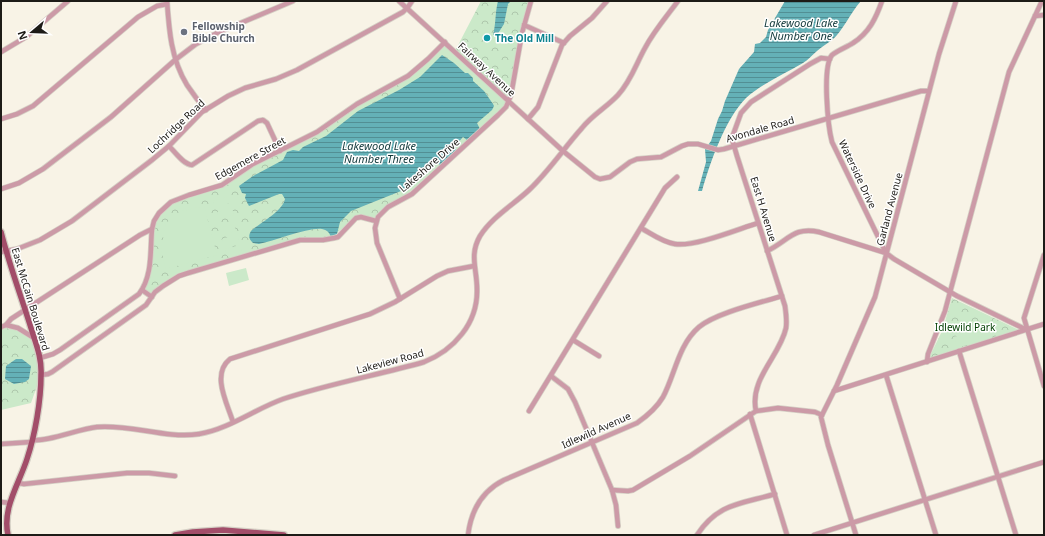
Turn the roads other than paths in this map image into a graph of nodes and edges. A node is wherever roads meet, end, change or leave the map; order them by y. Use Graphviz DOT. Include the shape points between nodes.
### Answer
graph roads {
  1 [pos="68,1"];
  2 [pos="293,1"];
  3 [pos="399,1"];
  4 [pos="412,1"];
  5 [pos="531,1"];
  6 [pos="606,1"];
  7 [pos="678,1"];
  8 [pos="882,1"];
  9 [pos="956,1"];
  10 [pos="1042,1"];
  11 [pos="167,2"];
  12 [pos="407,8"];
  13 [pos="1044,15"];
  14 [pos="1035,16"];
  15 [pos="524,25"];
  16 [pos="445,42"];
  17 [pos="564,43"];
  18 [pos="1,52"];
  19 [pos="175,60"];
  20 [pos="830,60"];
  21 [pos="929,90"];
  22 [pos="508,101"];
  23 [pos="206,110"];
  24 [pos="829,118"];
  25 [pos="1,119"];
  26 [pos="528,119"];
  27 [pos="169,146"];
  28 [pos="735,146"];
  29 [pos="280,151"];
  30 [pos="563,151"];
  31 [pos="677,178"];
  32 [pos="1,189"];
  33 [pos="376,221"];
  34 [pos="758,223"];
  35 [pos="641,228"];
  36 [pos="152,229"];
  37 [pos="1,232"];
  38 [pos="767,251"];
  39 [pos="4,252"];
  40 [pos="886,253"];
  41 [pos="1044,255"];
  42 [pos="474,266"];
  43 [pos="142,290"];
  44 [pos="950,292"];
  45 [pos="782,296"];
  46 [pos="152,298"];
  47 [pos="400,299"];
  48 [pos="26,310"];
  49 [pos="1044,324"];
  50 [pos="6,325"];
  51 [pos="1,327"];
  52 [pos="1027,330"];
  53 [pos="34,338"];
  54 [pos="573,340"];
  55 [pos="959,351"];
  56 [pos="599,356"];
  57 [pos="40,358"];
  58 [pos="927,362"];
  59 [pos="41,375"];
  60 [pos="886,375"];
  61 [pos="551,376"];
  62 [pos="1044,386"];
  63 [pos="834,391"];
  64 [pos="529,411"];
  65 [pos="756,411"];
  66 [pos="750,414"];
  67 [pos="822,415"];
  68 [pos="233,422"];
  69 [pos="32,441"];
  70 [pos="592,442"];
  71 [pos="1,444"];
  72 [pos="1044,462"];
  73 [pos="175,476"];
  74 [pos="997,477"];
  75 [pos="18,482"];
  76 [pos="612,490"];
  77 [pos="775,494"];
  78 [pos="925,500"];
  79 [pos="1,502"];
  80 [pos="10,503"];
  81 [pos="852,523"];
  82 [pos="618,526"];
  83 [pos="8,535"];
  84 [pos="175,535"];
  85 [pos="284,535"];
  86 [pos="468,535"];
  87 [pos="697,535"];
  88 [pos="787,535"];
  89 [pos="814,535"];
  90 [pos="856,535"];
  91 [pos="936,535"];
  92 [pos="1016,535"];
  1 -- 18 [label="street" via="26,37"];
  2 -- 19 [label="street" via="205,39"];
  3 -- 12 [label="street, Fairway Avenue"];
  4 -- 12 [label="street, Lochridge Road"];
  5 -- 15 [label="street, Lakeshore Drive"];
  6 -- 17 [label="street" via="592,18"];
  7 -- 30 [label="street, Lakeview Road" via="650,38 623,89 585,124"];
  8 -- 20 [label="street" via="865,34 834,54"];
  9 -- 21 [label="street, Garland Avenue"];
  10 -- 14 [label="street"];
  11 -- 19 [label="street"];
  11 -- 25 [label="street" via="138,17 33,106"];
  12 -- 16 [label="street, Fairway Avenue"];
  12 -- 23 [label="street, Lochridge Road" via="297,70 235,92"];
  13 -- 14 [label="street"];
  14 -- 44 [label="street" via="1007,78"];
  15 -- 17 [label="street"];
  15 -- 22 [label="street, Lakeshore Drive" via="514,86"];
  16 -- 22 [label="street, Fairway Avenue"];
  16 -- 29 [label="street, Edgemere Street" via="402,80"];
  17 -- 26 [label="street" via="538,107"];
  19 -- 23 [label="street" via="187,84"];
  19 -- 32 [label="street" via="111,117 44,169 19,183"];
  20 -- 24 [label="street, Waterside Drive" via="827,71"];
  20 -- 28 [label="street, East H Avenue" via="821,58 751,102 736,125 732,139"];
  21 -- 24 [label="street, Avondale Road"];
  21 -- 40 [label="street, Garland Avenue"];
  22 -- 26 [label="street, Fairway Avenue"];
  22 -- 33 [label="street, Lakeshore Drive" via="498,115 453,157 412,194 383,211"];
  23 -- 27 [label="street, Lochridge Road"];
  24 -- 28 [label="street, Avondale Road"];
  24 -- 40 [label="street, Waterside Drive" via="832,142"];
  26 -- 30 [label="street, Fairway Avenue"];
  27 -- 29 [label="street" via="184,162 192,165 263,120 267,123"];
  27 -- 39 [label="street, Lochridge Road" via="62,227 40,240"];
  28 -- 30 [label="street, Avondale Road" via="718,150 688,144 661,157 637,159 610,177 604,178 592,176"];
  28 -- 34 [label="street, East H Avenue"];
  29 -- 36 [label="street, Edgemere Street" via="253,164 222,185 171,202 159,213"];
  30 -- 42 [label="street, Lakeview Road" via="540,179 481,234 474,252"];
  31 -- 35 [label="street" via="665,188"];
  33 -- 46 [label="street" via="356,218 338,237 329,240 300,240 188,273 155,292"];
  33 -- 47 [label="street" via="377,243"];
  34 -- 35 [label="street" via="682,244 665,241"];
  34 -- 38 [label="street, East H Avenue"];
  35 -- 54 [label="street"];
  36 -- 43 [label="street" via="150,258"];
  36 -- 48 [label="street"];
  37 -- 39 [label="main road, East McCain Boulevard"];
  38 -- 40 [label="street" via="798,231 808,230"];
  38 -- 45 [label="street, East H Avenue"];
  39 -- 48 [label="main road, East McCain Boulevard"];
  40 -- 44 [label="street"];
  40 -- 63 [label="street, Garland Avenue" via="875,297"];
  41 -- 52 [label="street" via="1024,316"];
  42 -- 47 [label="street" via="444,273"];
  42 -- 68 [label="street, Lakeview Road" via="477,289 473,314 465,331 444,352 424,362 284,399"];
  43 -- 46 [label="street"];
  43 -- 57 [label="street" via="132,300 60,350"];
  44 -- 52 [label="street"];
  44 -- 58 [label="street"];
  45 -- 65 [label="street, East H Avenue" via="785,330 760,380 754,399"];
  45 -- 70 [label="street, Idlewild Avenue" via="717,317 699,327 687,340 666,390 653,410 637,423"];
  46 -- 59 [label="street" via="146,305 52,372"];
  47 -- 68 [label="street" via="370,314 230,359 223,367 220,378"];
  48 -- 50 [label="street"];
  48 -- 53 [label="main road, East McCain Boulevard"];
  49 -- 52 [label="street"];
  50 -- 51 [label="street"];
  50 -- 53 [label="street" via="22,330"];
  52 -- 55 [label="street"];
  52 -- 62 [label="street"];
  53 -- 57 [label="main road, East McCain Boulevard"];
  54 -- 56 [label="street"];
  54 -- 61 [label="street"];
  55 -- 58 [label="street"];
  55 -- 74 [label="street"];
  57 -- 59 [label="main road, East McCain Boulevard"];
  58 -- 60 [label="street"];
  59 -- 69 [label="main road, East McCain Boulevard"];
  60 -- 63 [label="street"];
  60 -- 78 [label="street"];
  61 -- 64 [label="street"];
  61 -- 70 [label="street" via="572,396"];
  63 -- 67 [label="street, Garland Avenue"];
  65 -- 66 [label="street"];
  65 -- 67 [label="street" via="778,408"];
  66 -- 76 [label="street" via="690,456 633,490"];
  66 -- 77 [label="street"];
  67 -- 81 [label="street" via="824,433"];
  68 -- 69 [label="street, Lakeview Road" via="216,430 195,434 110,427 86,428"];
  69 -- 71 [label="street, Lakeview Road"];
  69 -- 75 [label="main road, East McCain Boulevard"];
  70 -- 76 [label="street"];
  70 -- 86 [label="street, Idlewild Avenue" via="504,480 490,489 480,499 473,512"];
  72 -- 74 [label="street"];
  73 -- 75 [label="street" via="132,473 24,484"];
  74 -- 78 [label="street"];
  74 -- 92 [label="street"];
  75 -- 80 [label="main road, East McCain Boulevard"];
  76 -- 82 [label="street"];
  77 -- 87 [label="street" via="720,511"];
  77 -- 88 [label="street"];
  78 -- 81 [label="street"];
  78 -- 91 [label="street"];
  79 -- 80 [label="street"];
  80 -- 83 [label="main road, East McCain Boulevard" via="6,521"];
  81 -- 89 [label="street"];
  81 -- 90 [label="street"];
  84 -- 85 [label="main road" via="223,530"];
}
